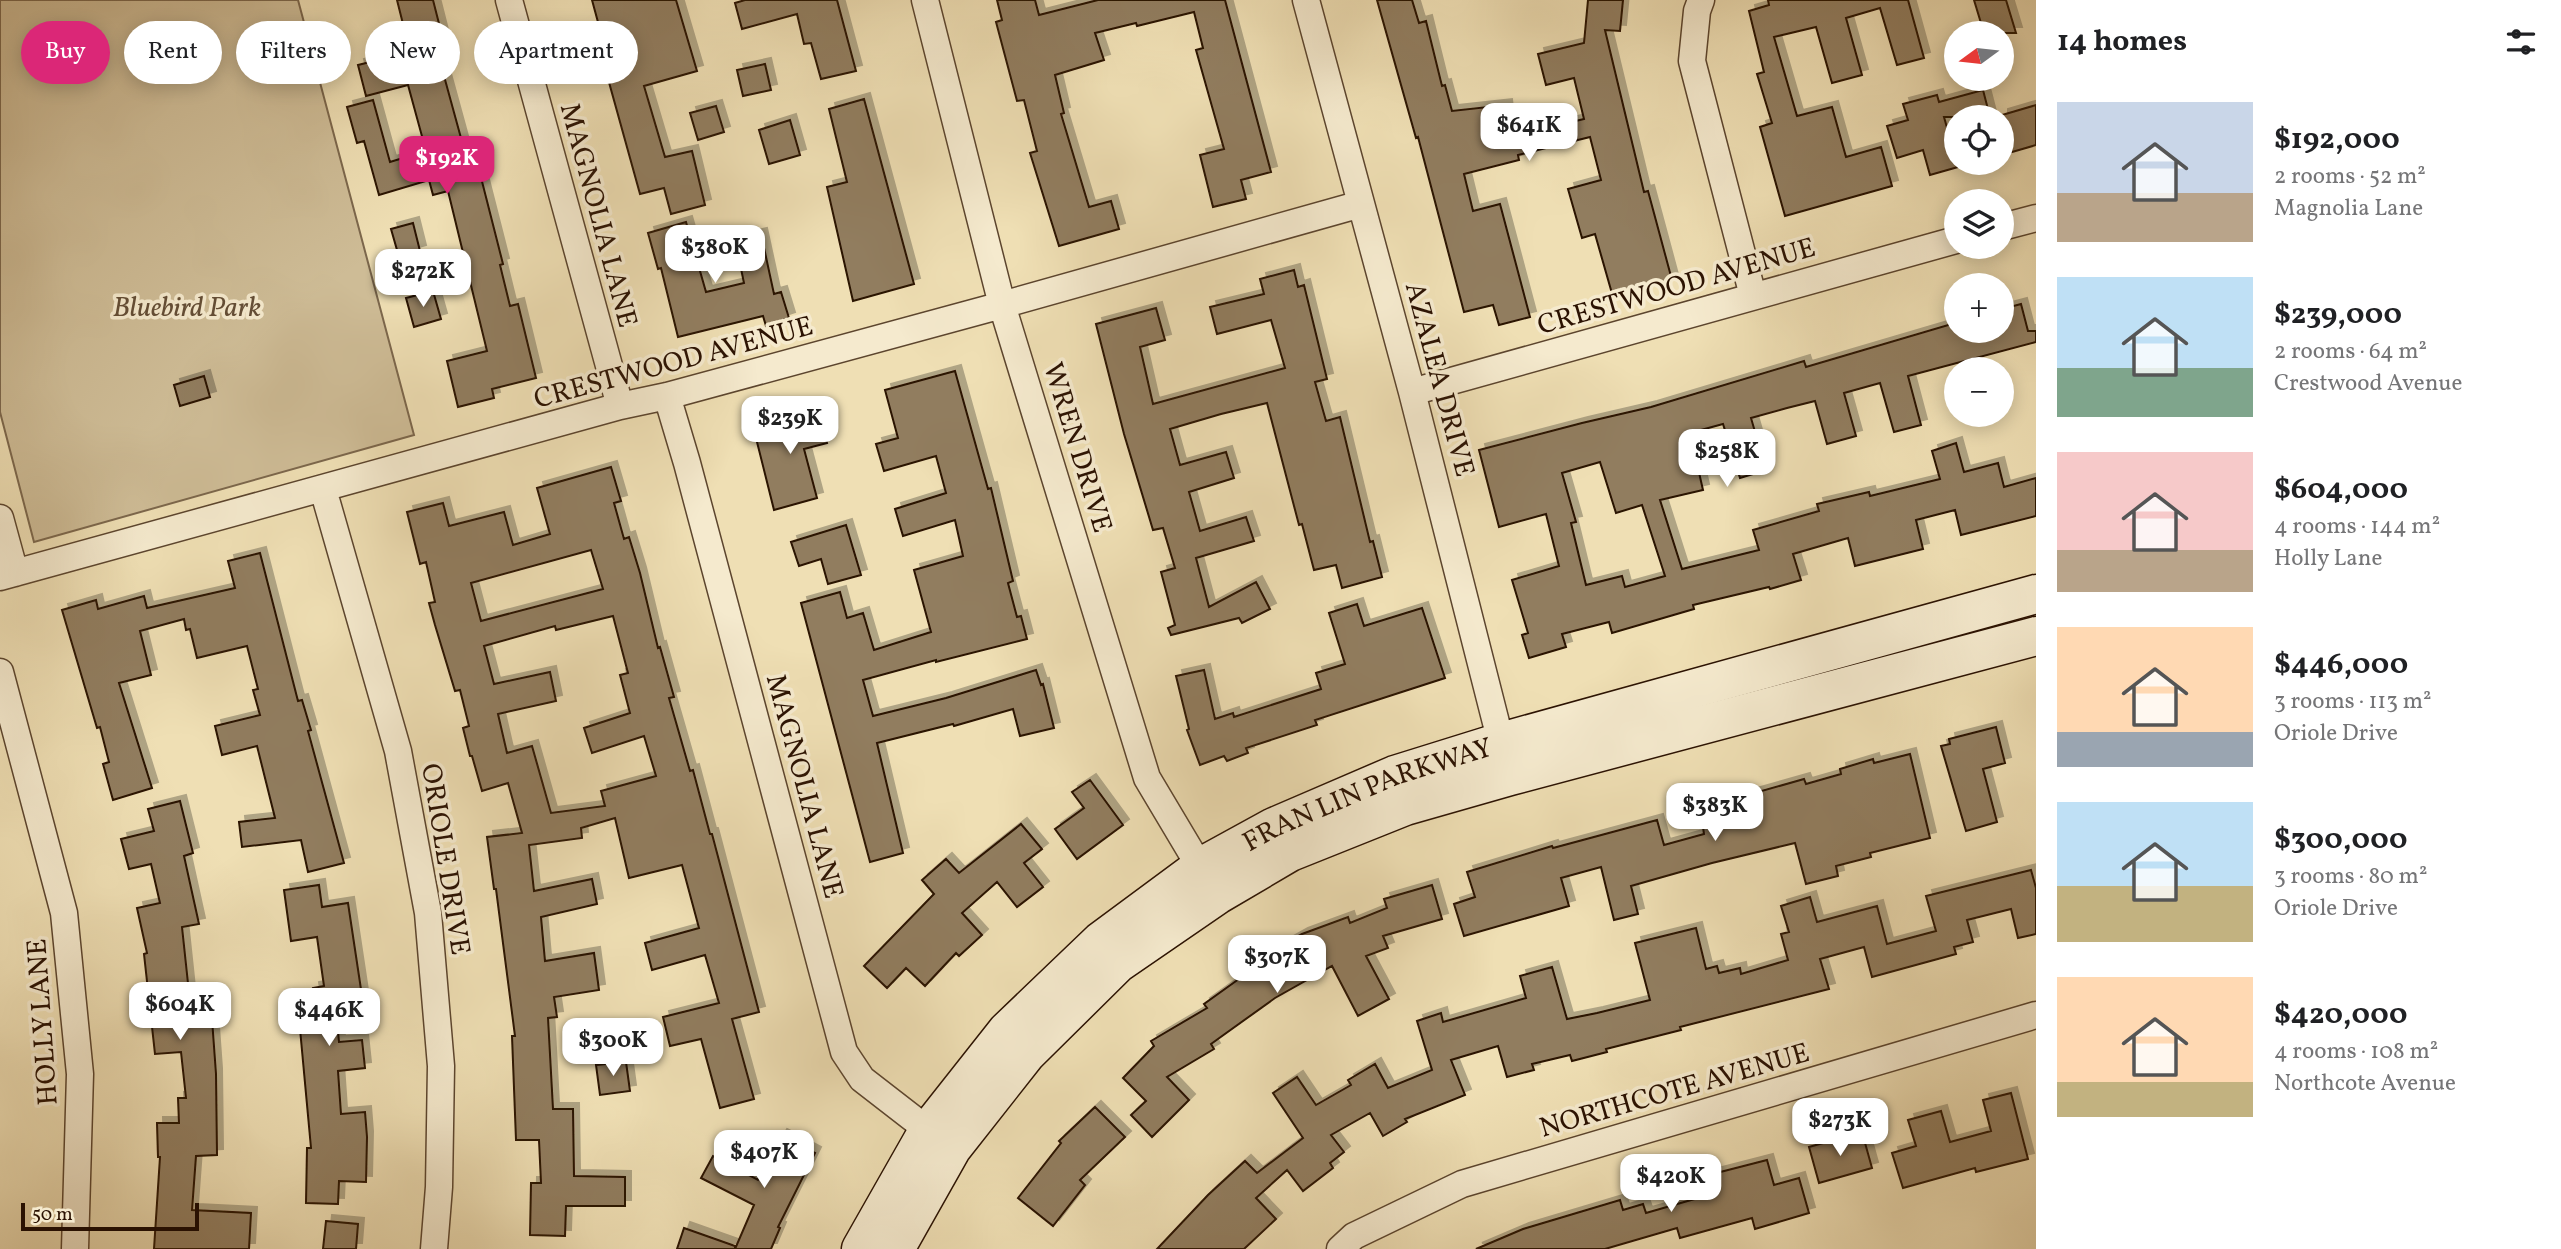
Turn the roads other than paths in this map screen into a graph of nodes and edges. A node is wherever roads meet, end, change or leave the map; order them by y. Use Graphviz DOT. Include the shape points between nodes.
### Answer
graph roads {
  1 [pos="509,0"];
  2 [pos="925,0"];
  3 [pos="1306,0"];
  4 [pos="1701,0"];
  5 [pos="1361,204"];
  6 [pos="2036,218"];
  7 [pos="2014,224"];
  8 [pos="1944,243"];
  9 [pos="1753,296"];
  10 [pos="1002,305"];
  11 [pos="1412,392"];
  12 [pos="667,396"];
  13 [pos="620,406"];
  14 [pos="323,489"];
  15 [pos="0,518"];
  16 [pos="7,575"];
  17 [pos="2036,594"];
  18 [pos="2036,636"];
  19 [pos="0,672"];
  20 [pos="1506,759"];
  21 [pos="1209,881"];
  22 [pos="2036,1015"];
  23 [pos="940,1140"];
  24 [pos="75,1249"];
  25 [pos="434,1249"];
  26 [pos="861,1249"];
  27 [pos="895,1249"];
  28 [pos="1340,1249"];
  1 -- 13 [label="street, MAGNOLIA LANE"];
  2 -- 10 [label="street, WREN DRIVE"];
  3 -- 5 [label="street, AZALEA DRIVE"];
  4 -- 9 [label="street" via="1692,61"];
  5 -- 10 [label="street, CRESTWOOD AVENUE"];
  5 -- 11 [label="street, AZALEA DRIVE"];
  6 -- 7 [label="street"];
  8 -- 9 [label="street, CRESTWOOD AVENUE"];
  9 -- 11 [label="street, CRESTWOOD AVENUE"];
  10 -- 12 [label="street, CRESTWOOD AVENUE"];
  10 -- 21 [label="street, WREN DRIVE" via="1147,778"];
  11 -- 20 [label="street, AZALEA DRIVE"];
  12 -- 13 [label="street, CRESTWOOD AVENUE"];
  12 -- 23 [label="street, MAGNOLIA LANE" via="844,1052 862,1079"];
  13 -- 14 [label="street, CRESTWOOD AVENUE"];
  14 -- 16 [label="street, CRESTWOOD AVENUE"];
  14 -- 25 [label="street, ORIOLE DRIVE" via="398,751 428,913 441,1066"];
  15 -- 16 [label="street"];
  17 -- 20 [label="street, FRAN LIN PARKWAY"];
  18 -- 20 [label="street, FRAN LIN PARKWAY"];
  19 -- 24 [label="street, HOLLY LANE" via="64,913 80,1074"];
  20 -- 21 [label="street, FRAN LIN PARKWAY" via="1405,806"];
  21 -- 23 [label="street, FRAN LIN PARKWAY" via="1118,963"];
  22 -- 28 [label="street, NORTHCOTE AVENUE" via="1462,1184 1354,1236"];
  23 -- 26 [label="street, FRAN LIN PARKWAY"];
  23 -- 27 [label="street, FRAN LIN PARKWAY"];
}
